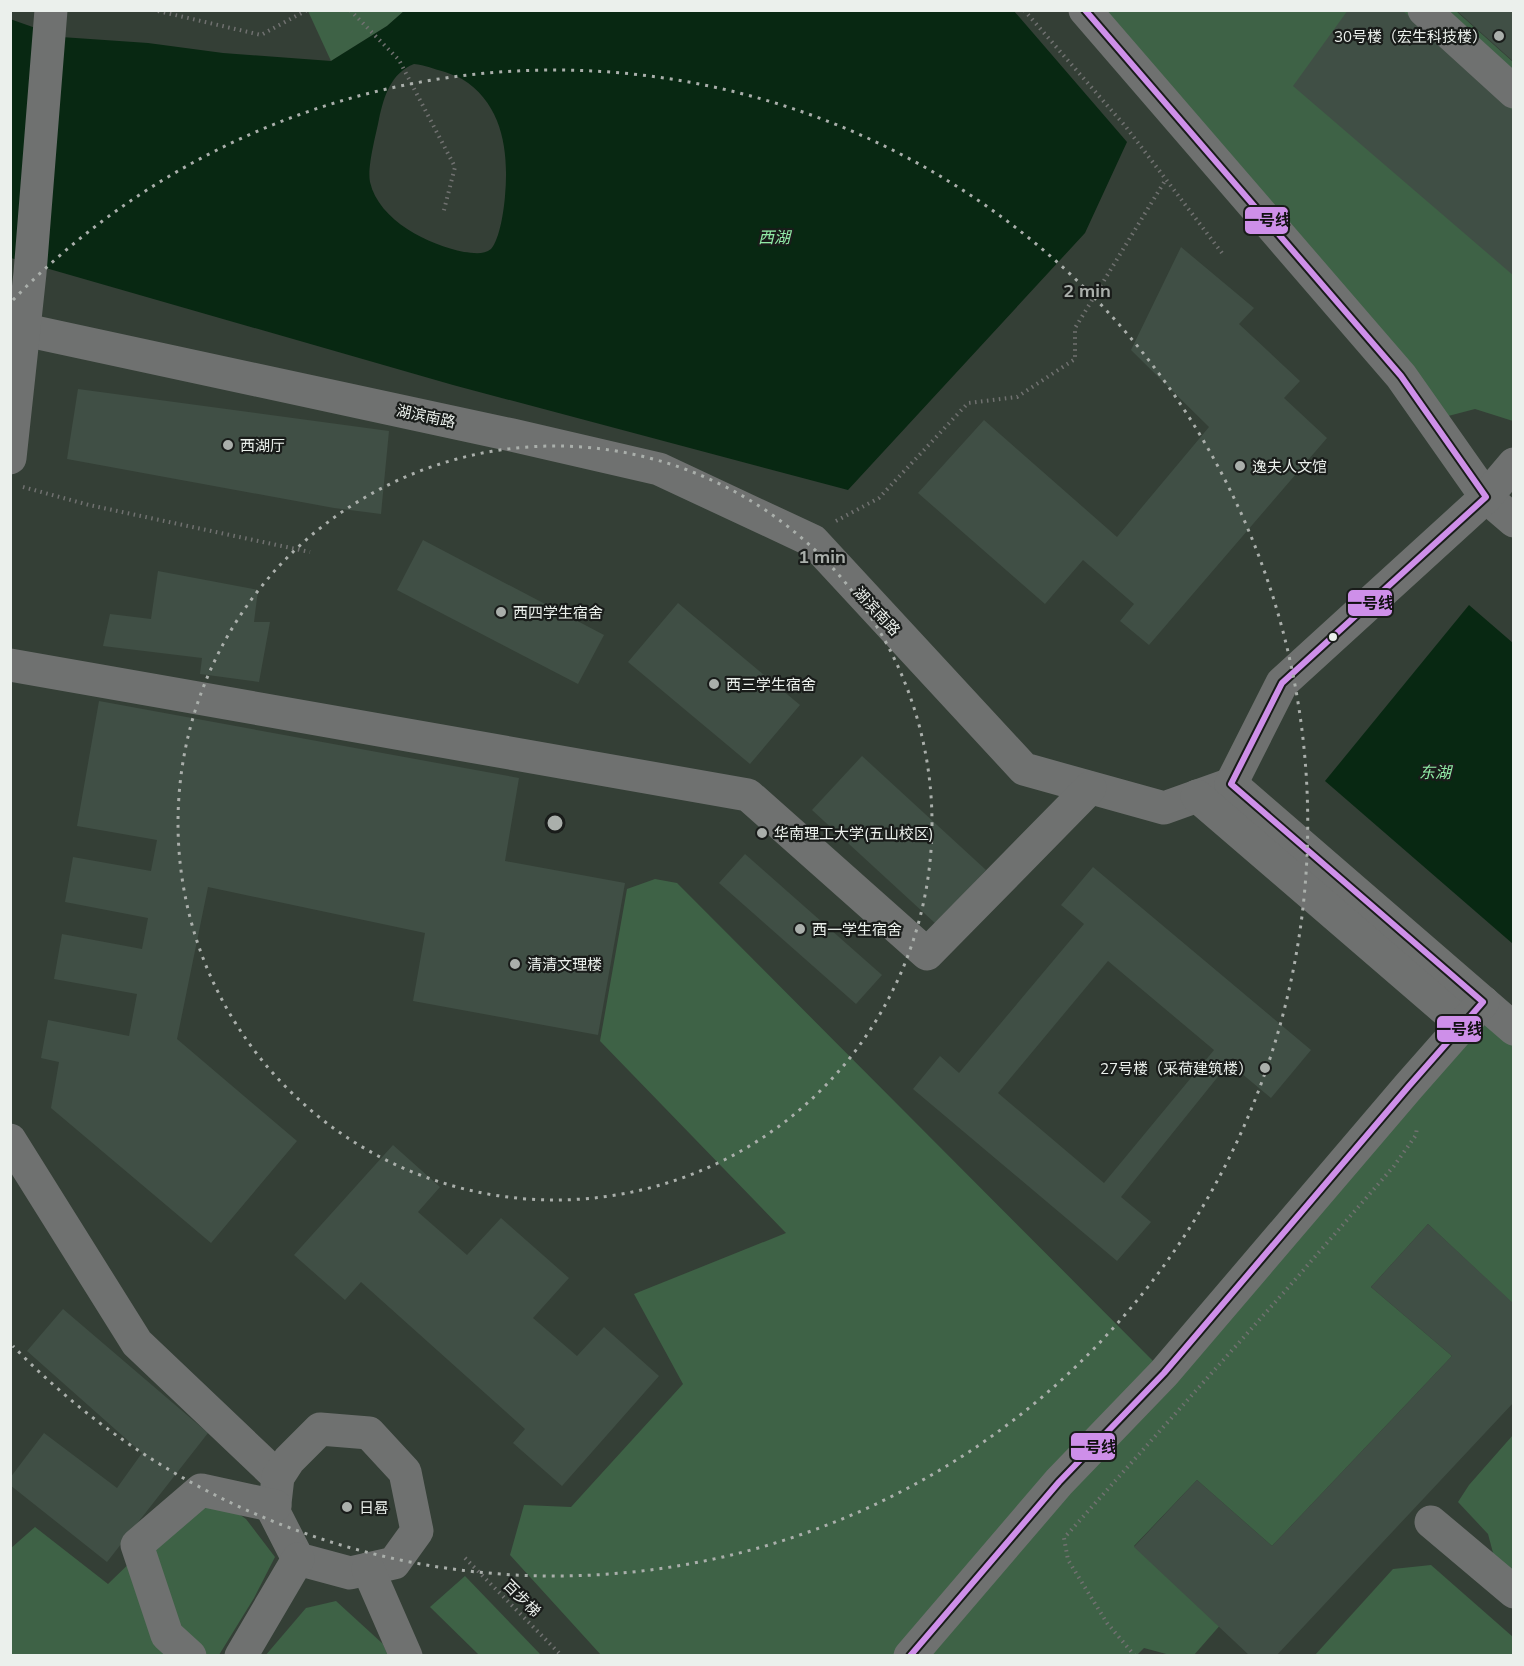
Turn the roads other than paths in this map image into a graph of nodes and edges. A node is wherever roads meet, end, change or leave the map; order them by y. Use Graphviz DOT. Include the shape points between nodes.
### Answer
graph roads {
  1 [pos="1085,10"];
  2 [pos="1424,10"];
  3 [pos="50,17"];
  4 [pos="1514,92"];
  5 [pos="25,330"];
  6 [pos="1514,464"];
  7 [pos="16,472"];
  8 [pos="1486,497"];
  9 [pos="1514,520"];
  10 [pos="10,665"];
  11 [pos="1231,784"];
  12 [pos="1090,788"];
  13 [pos="1197,796"];
  14 [pos="1473,1014"];
  15 [pos="1514,1029"];
  16 [pos="10,1140"];
  17 [pos="276,1492"];
  18 [pos="1431,1522"];
  19 [pos="298,1559"];
  20 [pos="368,1569"];
  21 [pos="1514,1592"];
  22 [pos="190,1656"];
  23 [pos="241,1656"];
  24 [pos="406,1656"];
  25 [pos="910,1656"];
  1 -- 8 [label="street" via="1401,376"];
  2 -- 4 [label="street"];
  3 -- 5 [label="street"];
  5 -- 7 [label="street"];
  5 -- 12 [label="street, 湖滨南路" via="659,470 813,541 1024,769"];
  6 -- 8 [label="street"];
  8 -- 9 [label="street"];
  8 -- 11 [label="street" via="1282,683"];
  10 -- 12 [label="street" via="748,795 927,954"];
  11 -- 13 [label="street, 湖滨南路"];
  11 -- 14 [label="street"];
  12 -- 13 [label="street, 湖滨南路" via="1164,808"];
  13 -- 14 [label="street"];
  14 -- 15 [label="street"];
  14 -- 25 [label="street" via="1164,1372 1059,1482"];
  16 -- 17 [label="street" via="137,1343"];
  17 -- 19 [label="street" via="274,1512"];
  17 -- 20 [label="street" via="289,1460 320,1429 369,1433 405,1472 417,1531 394,1563"];
  17 -- 22 [label="street" via="201,1490 137,1545 167,1635"];
  18 -- 21 [label="street"];
  19 -- 20 [label="street" via="350,1573"];
  19 -- 23 [label="street"];
  20 -- 24 [label="street"];
}
